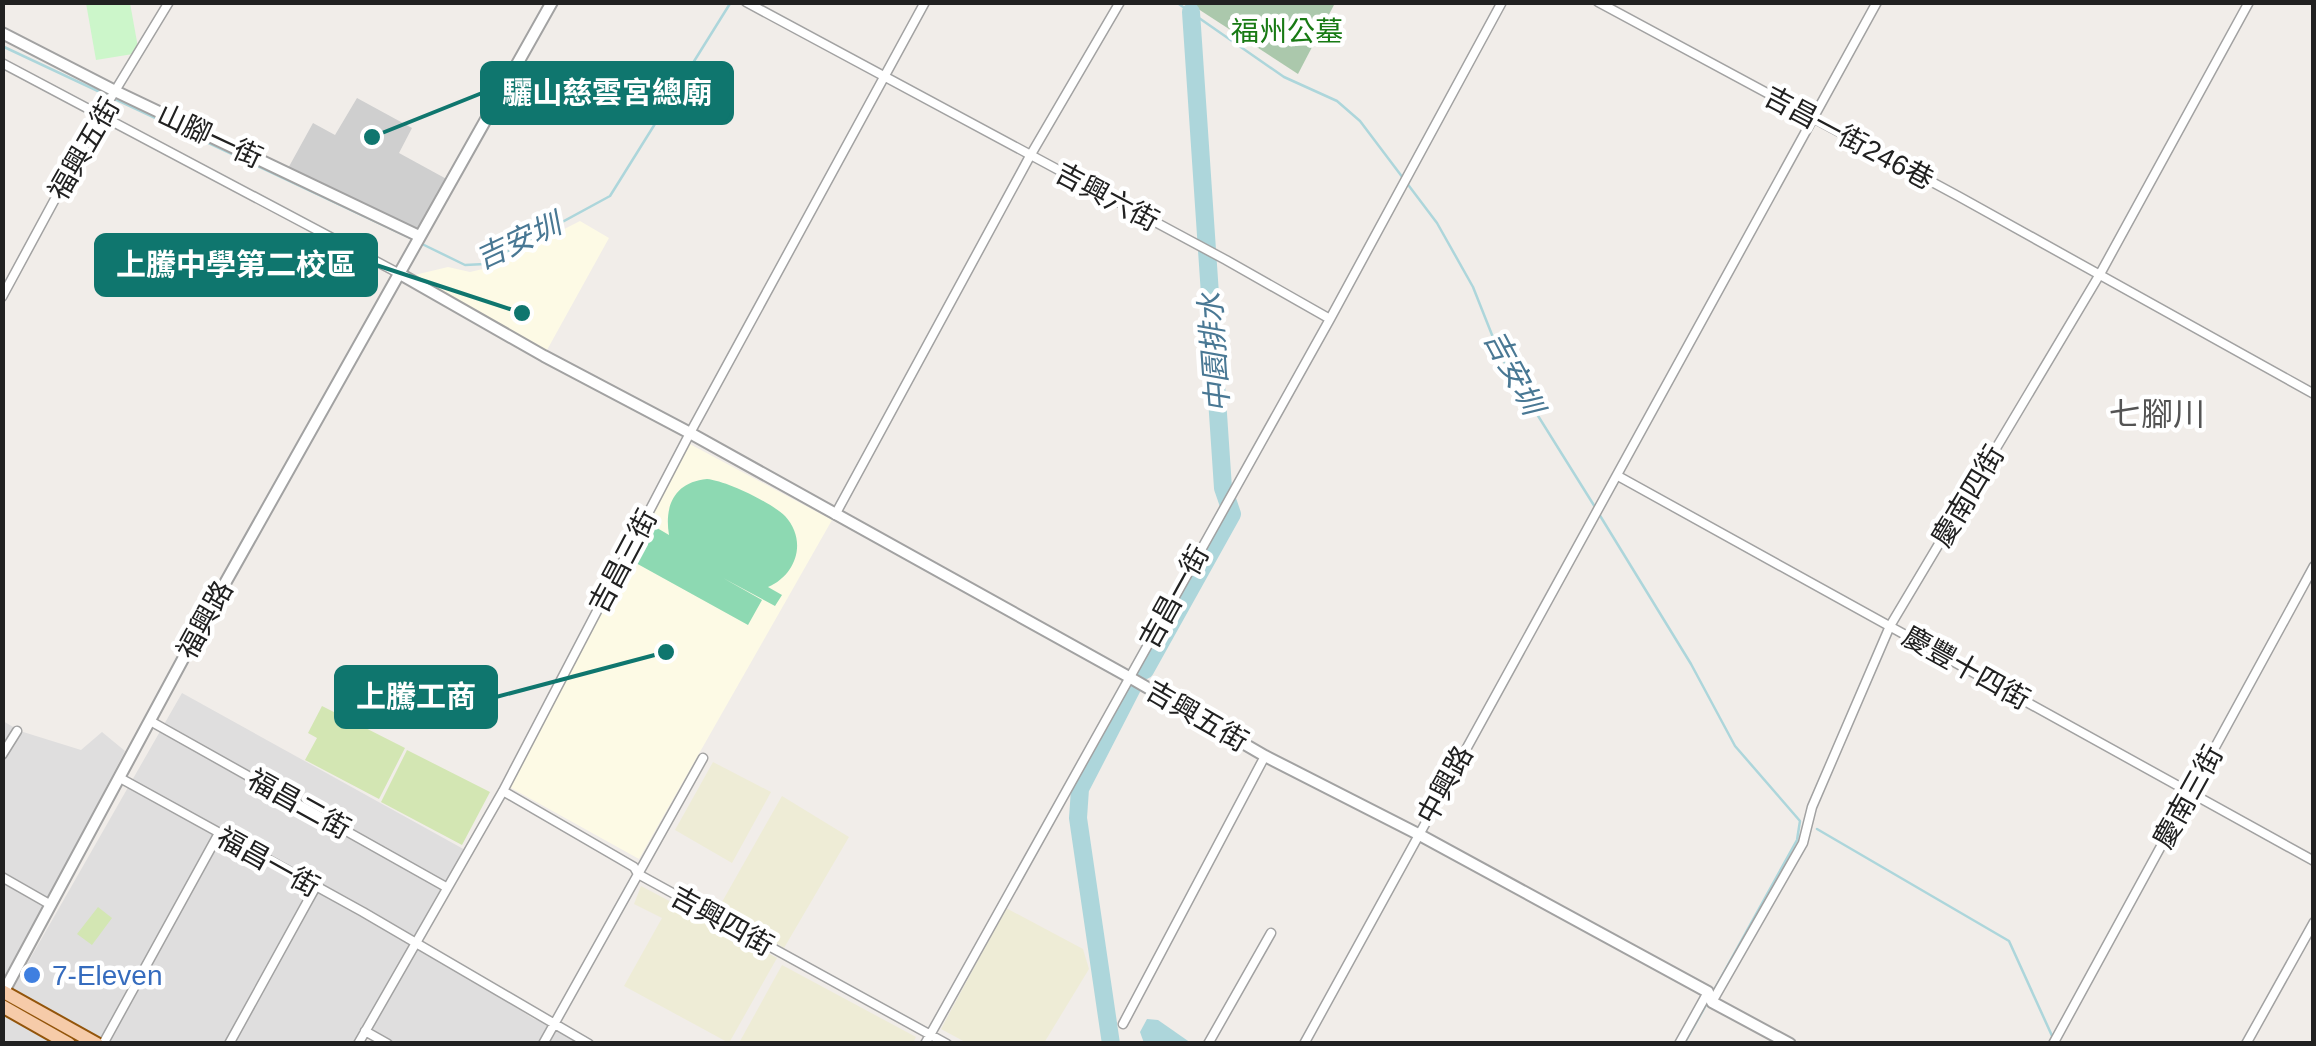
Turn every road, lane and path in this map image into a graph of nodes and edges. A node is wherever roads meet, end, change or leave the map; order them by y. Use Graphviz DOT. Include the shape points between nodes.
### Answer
graph roads {
  1 [pos="169,2"];
  2 [pos="552,2"];
  3 [pos="746,2"];
  4 [pos="925,2"];
  5 [pos="1120,2"];
  6 [pos="1502,2"];
  7 [pos="1598,2"];
  8 [pos="1876,2"];
  9 [pos="2249,2"];
  10 [pos="2,33"];
  11 [pos="2,63"];
  12 [pos="884,77"];
  13 [pos="117,92"];
  14 [pos="101,114"];
  15 [pos="1812,118"];
  16 [pos="1030,156"];
  17 [pos="416,241"];
  18 [pos="400,274"];
  19 [pos="2100,274"];
  20 [pos="2,297"];
  21 [pos="1330,320"];
  22 [pos="2314,394"];
  23 [pos="690,433"];
  24 [pos="1618,476"];
  25 [pos="835,516"];
  26 [pos="2314,566"];
  27 [pos="1890,626"];
  28 [pos="1129,677"];
  29 [pos="152,722"];
  30 [pos="16,731"];
  31 [pos="2,755"];
  32 [pos="1265,756"];
  33 [pos="703,758"];
  34 [pos="120,778"];
  35 [pos="503,790"];
  36 [pos="2191,792"];
  37 [pos="218,834"];
  38 [pos="1418,834"];
  39 [pos="2314,861"];
  40 [pos="638,874"];
  41 [pos="2,878"];
  42 [pos="446,887"];
  43 [pos="315,888"];
  44 [pos="51,905"];
  45 [pos="2314,922"];
  46 [pos="1271,933"];
  47 [pos="416,944"];
  48 [pos="3,996"];
  49 [pos="1710,997"];
  50 [pos="554,1024"];
  51 [pos="1122,1024"];
  52 [pos="365,1032"];
  53 [pos="928,1039"];
  54 [pos="69,1044"];
  55 [pos="100,1044"];
  56 [pos="228,1044"];
  57 [pos="358,1044"];
  58 [pos="388,1044"];
  59 [pos="543,1044"];
  60 [pos="589,1044"];
  61 [pos="948,1044"];
  62 [pos="1208,1044"];
  63 [pos="1304,1044"];
  64 [pos="1679,1044"];
  65 [pos="1790,1044"];
  66 [pos="2053,1044"];
  67 [pos="2246,1044"];
  1 -- 13 [label="street, 福興五街"];
  2 -- 17 [label="street, 福興路"];
  3 -- 12 [label="street, 吉興六街"];
  4 -- 12 [label="street, 吉昌三街"];
  5 -- 16 [label="street"];
  6 -- 21 [label="street, 吉昌一街"];
  7 -- 15 [label="street, 吉昌一街246巷"];
  8 -- 15 [label="street"];
  9 -- 19 [label="street, 慶南四街"];
  10 -- 13 [label="street, 山腳一街"];
  11 -- 14 [label="street"];
  12 -- 16 [label="street, 吉興六街"];
  12 -- 23 [label="street, 吉昌三街"];
  13 -- 14 [label="street, 福興五街"];
  13 -- 17 [label="street, 山腳一街"];
  14 -- 18 [label="street"];
  14 -- 20 [label="street, 福興五街"];
  15 -- 19 [label="street, 吉昌一街246巷"];
  15 -- 24 [label="street"];
  16 -- 21 [label="street, 吉興六街"];
  16 -- 25 [label="street"];
  17 -- 18 [label="street, 福興路"];
  18 -- 23 [label="street, 吉興五街"];
  18 -- 29 [label="street, 福興路"];
  19 -- 22 [label="street, 吉昌一街246巷"];
  19 -- 27 [label="street, 慶南四街"];
  21 -- 28 [label="street, 吉昌一街"];
  23 -- 25 [label="street, 吉興五街"];
  23 -- 35 [label="street, 吉昌三街"];
  24 -- 27 [label="street, 慶豐十四街"];
  24 -- 38 [label="street, 中興路"];
  25 -- 28 [label="street, 吉興五街"];
  26 -- 36 [label="street, 慶南三街"];
  27 -- 36 [label="street, 慶豐十四街"];
  27 -- 49 [label="street, 慶南四街" via="1812,807 1803,843"];
  28 -- 32 [label="street, 吉興五街"];
  28 -- 53 [label="street, 吉昌一街"];
  29 -- 34 [label="street, 福興路"];
  29 -- 42 [label="street, 福昌二街"];
  30 -- 31 [label="street"];
  32 -- 38 [label="street, 吉興五街"];
  32 -- 51 [label="street"];
  33 -- 40 [label="street"];
  34 -- 37 [label="street, 福昌一街"];
  34 -- 44 [label="street, 福興路"];
  35 -- 40 [label="street, 吉興四街"];
  35 -- 42 [label="street, 吉昌三街"];
  36 -- 39 [label="street, 慶豐十四街"];
  36 -- 66 [label="street, 慶南三街"];
  37 -- 43 [label="street, 福昌一街"];
  37 -- 55 [label="street"];
  38 -- 49 [label="street, 吉興五街"];
  38 -- 63 [label="street, 中興路"];
  40 -- 50 [label="street"];
  40 -- 53 [label="street, 吉興四街"];
  41 -- 44 [label="street"];
  42 -- 47 [label="street, 吉昌三街"];
  43 -- 47 [label="street, 福昌一街"];
  43 -- 56 [label="street"];
  44 -- 48 [label="street, 福興路"];
  45 -- 67 [label="street"];
  46 -- 62 [label="street"];
  47 -- 50 [label="street, 福昌一街"];
  47 -- 52 [label="street, 吉昌三街"];
  48 -- 54 [label="main road"];
  48 -- 55 [label="main road"];
  49 -- 64 [label="street, 慶南四街"];
  49 -- 65 [label="street, 吉興五街"];
  50 -- 59 [label="street"];
  50 -- 60 [label="street, 福昌一街"];
  52 -- 57 [label="street, 吉昌三街"];
  52 -- 58 [label="street"];
  53 -- 61 [label="street, 吉興四街"];
}
